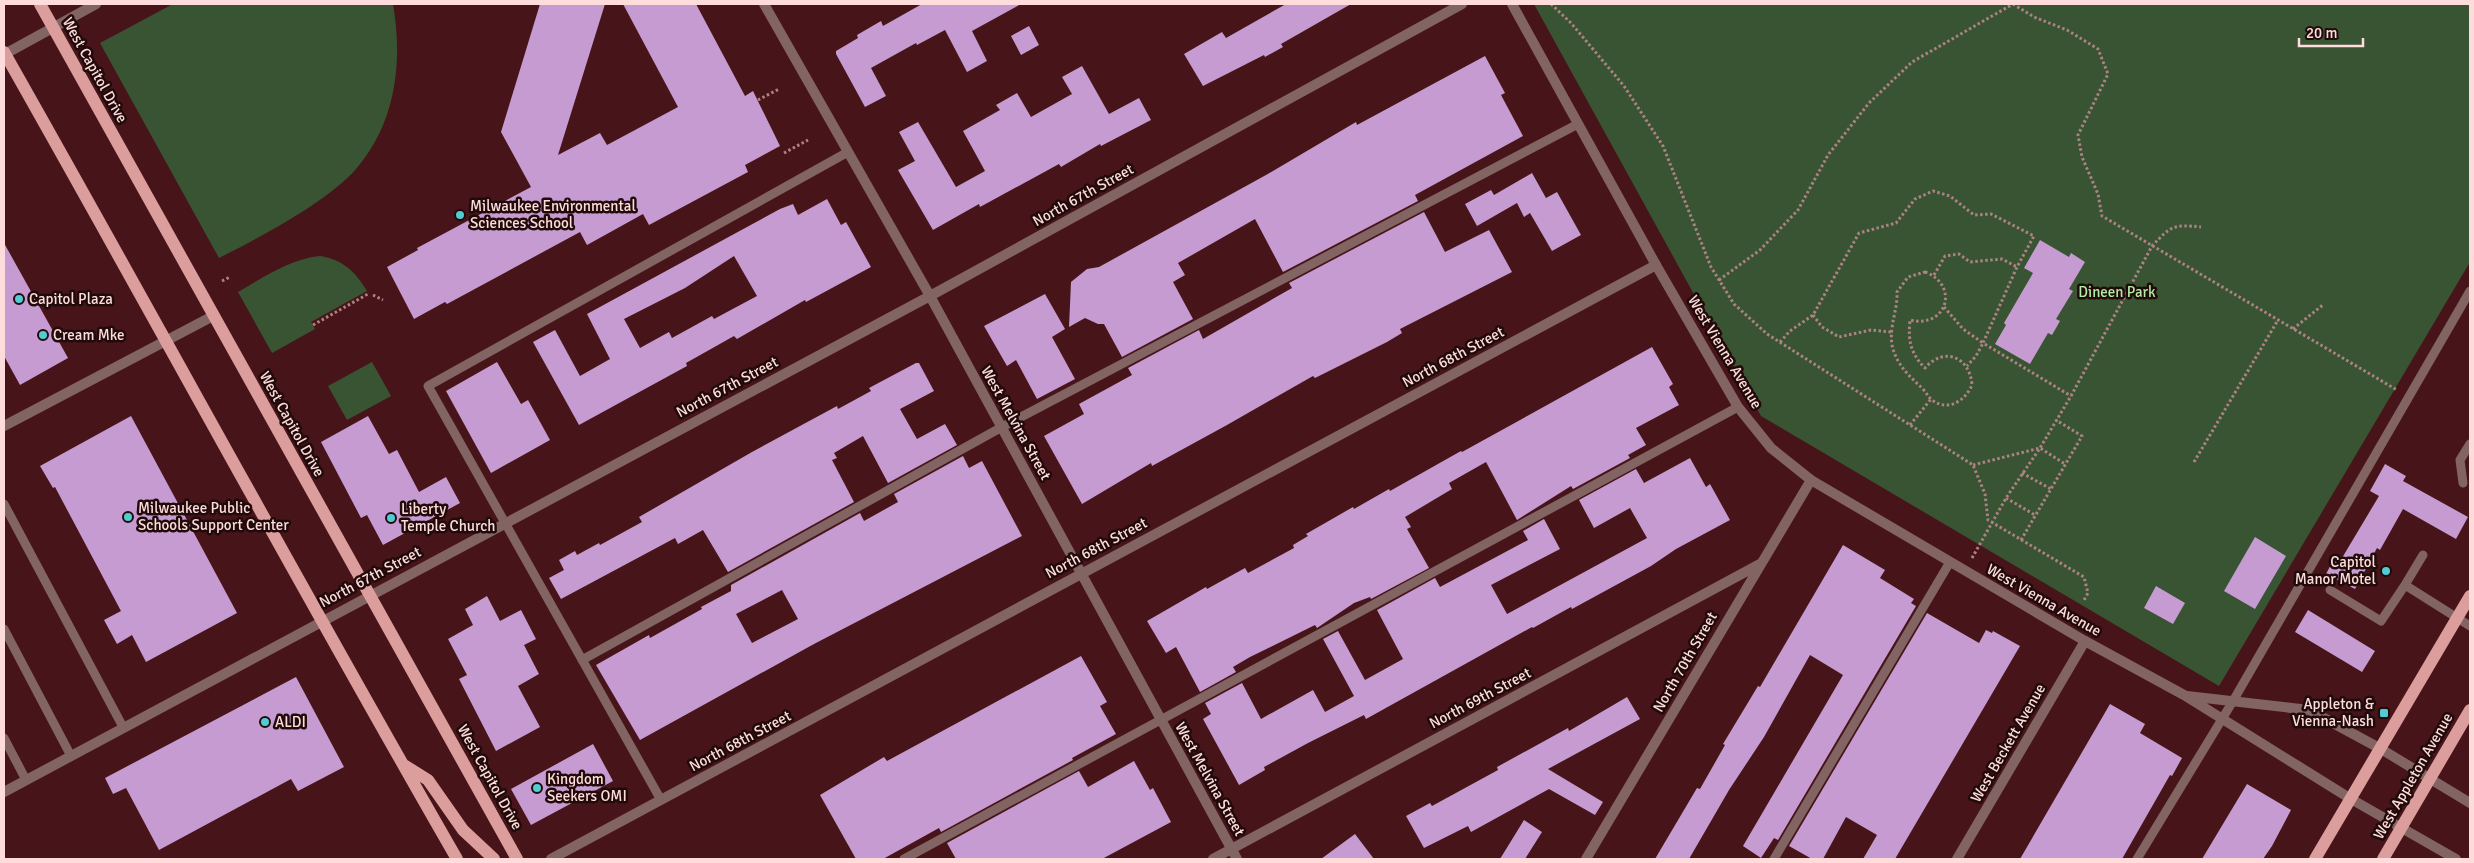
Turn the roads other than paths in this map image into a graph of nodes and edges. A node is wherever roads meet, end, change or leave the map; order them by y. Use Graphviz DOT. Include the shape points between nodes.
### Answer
graph roads {
  1 [pos="40,4"];
  2 [pos="96,4"];
  3 [pos="1462,4"];
  4 [pos="1512,4"];
  5 [pos="766,5"];
  6 [pos="53,27"];
  7 [pos="4,53"];
  8 [pos="1578,124"];
  9 [pos="848,152"];
  10 [pos="1656,265"];
  11 [pos="2470,291"];
  12 [pos="930,296"];
  13 [pos="213,316"];
  14 [pos="167,340"];
  15 [pos="1738,407"];
  16 [pos="4,426"];
  17 [pos="1002,427"];
  18 [pos="2470,444"];
  19 [pos="1811,480"];
  20 [pos="2463,483"];
  21 [pos="4,504"];
  22 [pos="504,522"];
  23 [pos="2424,555"];
  24 [pos="1950,562"];
  25 [pos="1760,564"];
  26 [pos="1081,573"];
  27 [pos="2405,585"];
  28 [pos="2330,590"];
  29 [pos="368,595"];
  30 [pos="2470,596"];
  31 [pos="2458,618"];
  32 [pos="320,621"];
  33 [pos="2470,626"];
  34 [pos="4,629"];
  35 [pos="2085,641"];
  36 [pos="582,660"];
  37 [pos="2184,695"];
  38 [pos="2233,701"];
  39 [pos="2470,710"];
  40 [pos="2222,719"];
  41 [pos="1161,721"];
  42 [pos="123,727"];
  43 [pos="4,738"];
  44 [pos="2382,749"];
  45 [pos="71,756"];
  46 [pos="402,764"];
  47 [pos="2430,778"];
  48 [pos="26,780"];
  49 [pos="4,792"];
  50 [pos="2351,799"];
  51 [pos="661,800"];
  52 [pos="2470,803"];
  53 [pos="2402,828"];
  54 [pos="1231,850"];
  55 [pos="457,859"];
  56 [pos="494,859"];
  57 [pos="517,859"];
  58 [pos="551,859"];
  59 [pos="904,859"];
  60 [pos="1213,859"];
  61 [pos="1237,859"];
  62 [pos="1586,859"];
  63 [pos="1774,859"];
  64 [pos="1957,859"];
  65 [pos="2137,859"];
  66 [pos="2315,859"];
  67 [pos="2383,859"];
  68 [pos="2456,859"];
  1 -- 6 [label="main road, West Capitol Drive"];
  2 -- 6 [label="street"];
  3 -- 12 [label="street, North 67th Street"];
  4 -- 8 [label="street, West Vienna Avenue"];
  5 -- 9 [label="street, West Melvina Street"];
  6 -- 7 [label="street"];
  6 -- 13 [label="main road, West Capitol Drive"];
  7 -- 14 [label="main road"];
  8 -- 10 [label="street, West Vienna Avenue"];
  8 -- 17 [label="lane"];
  9 -- 12 [label="street, West Melvina Street"];
  9 -- 22 [label="lane" via="428,386"];
  10 -- 15 [label="street, West Vienna Avenue"];
  10 -- 26 [label="street, North 68th Street"];
  11 -- 38 [label="lane"];
  12 -- 17 [label="street, West Melvina Street"];
  12 -- 22 [label="street, North 67th Street"];
  13 -- 14 [label="street"];
  13 -- 29 [label="main road, West Capitol Drive"];
  14 -- 16 [label="street"];
  14 -- 32 [label="main road"];
  15 -- 19 [label="street, West Vienna Avenue" via="1771,448"];
  15 -- 41 [label="lane"];
  17 -- 26 [label="street, West Melvina Street"];
  17 -- 36 [label="lane"];
  18 -- 20 [label="lane" via="2460,460"];
  19 -- 24 [label="street, West Vienna Avenue"];
  19 -- 25 [label="street, North 70th Street"];
  21 -- 42 [label="lane"];
  22 -- 29 [label="street, North 67th Street"];
  22 -- 36 [label="lane"];
  23 -- 27 [label="lane"];
  24 -- 35 [label="street, West Vienna Avenue"];
  24 -- 63 [label="lane"];
  25 -- 54 [label="street, North 69th Street"];
  25 -- 62 [label="street, North 70th Street"];
  26 -- 41 [label="street, West Melvina Street"];
  26 -- 51 [label="street, North 68th Street"];
  27 -- 28 [label="lane" via="2381,621"];
  27 -- 31 [label="lane"];
  29 -- 32 [label="street, North 67th Street"];
  29 -- 57 [label="main road, West Capitol Drive"];
  30 -- 31 [label="main road"];
  31 -- 33 [label="lane"];
  31 -- 44 [label="main road"];
  32 -- 42 [label="street, North 67th Street"];
  32 -- 46 [label="main road"];
  34 -- 45 [label="lane"];
  35 -- 37 [label="street, West Vienna Avenue"];
  35 -- 64 [label="street, West Beckett Avenue"];
  36 -- 51 [label="lane"];
  37 -- 38 [label="street, West Vienna Avenue"];
  37 -- 40 [label="street, West Vienna Avenue"];
  38 -- 40 [label="lane"];
  38 -- 44 [label="street, West Vienna Avenue" via="2309,710"];
  39 -- 47 [label="main road, West Appleton Avenue"];
  40 -- 50 [label="street, West Vienna Avenue"];
  40 -- 65 [label="lane"];
  41 -- 54 [label="street, West Melvina Street"];
  41 -- 59 [label="lane"];
  42 -- 45 [label="street, North 67th Street"];
  43 -- 48 [label="lane"];
  44 -- 47 [label="street, West Vienna Avenue"];
  44 -- 50 [label="main road"];
  45 -- 48 [label="street, North 67th Street"];
  46 -- 55 [label="main road"];
  46 -- 56 [label="main road" via="428,780 463,830"];
  47 -- 52 [label="street, West Vienna Avenue"];
  47 -- 53 [label="main road, West Appleton Avenue"];
  48 -- 49 [label="street, North 67th Street"];
  50 -- 53 [label="street, West Vienna Avenue"];
  50 -- 66 [label="main road"];
  51 -- 58 [label="street, North 68th Street"];
  53 -- 67 [label="main road, West Appleton Avenue"];
  53 -- 68 [label="street, West Vienna Avenue"];
  54 -- 60 [label="street, North 69th Street"];
  54 -- 61 [label="street, West Melvina Street"];
}
